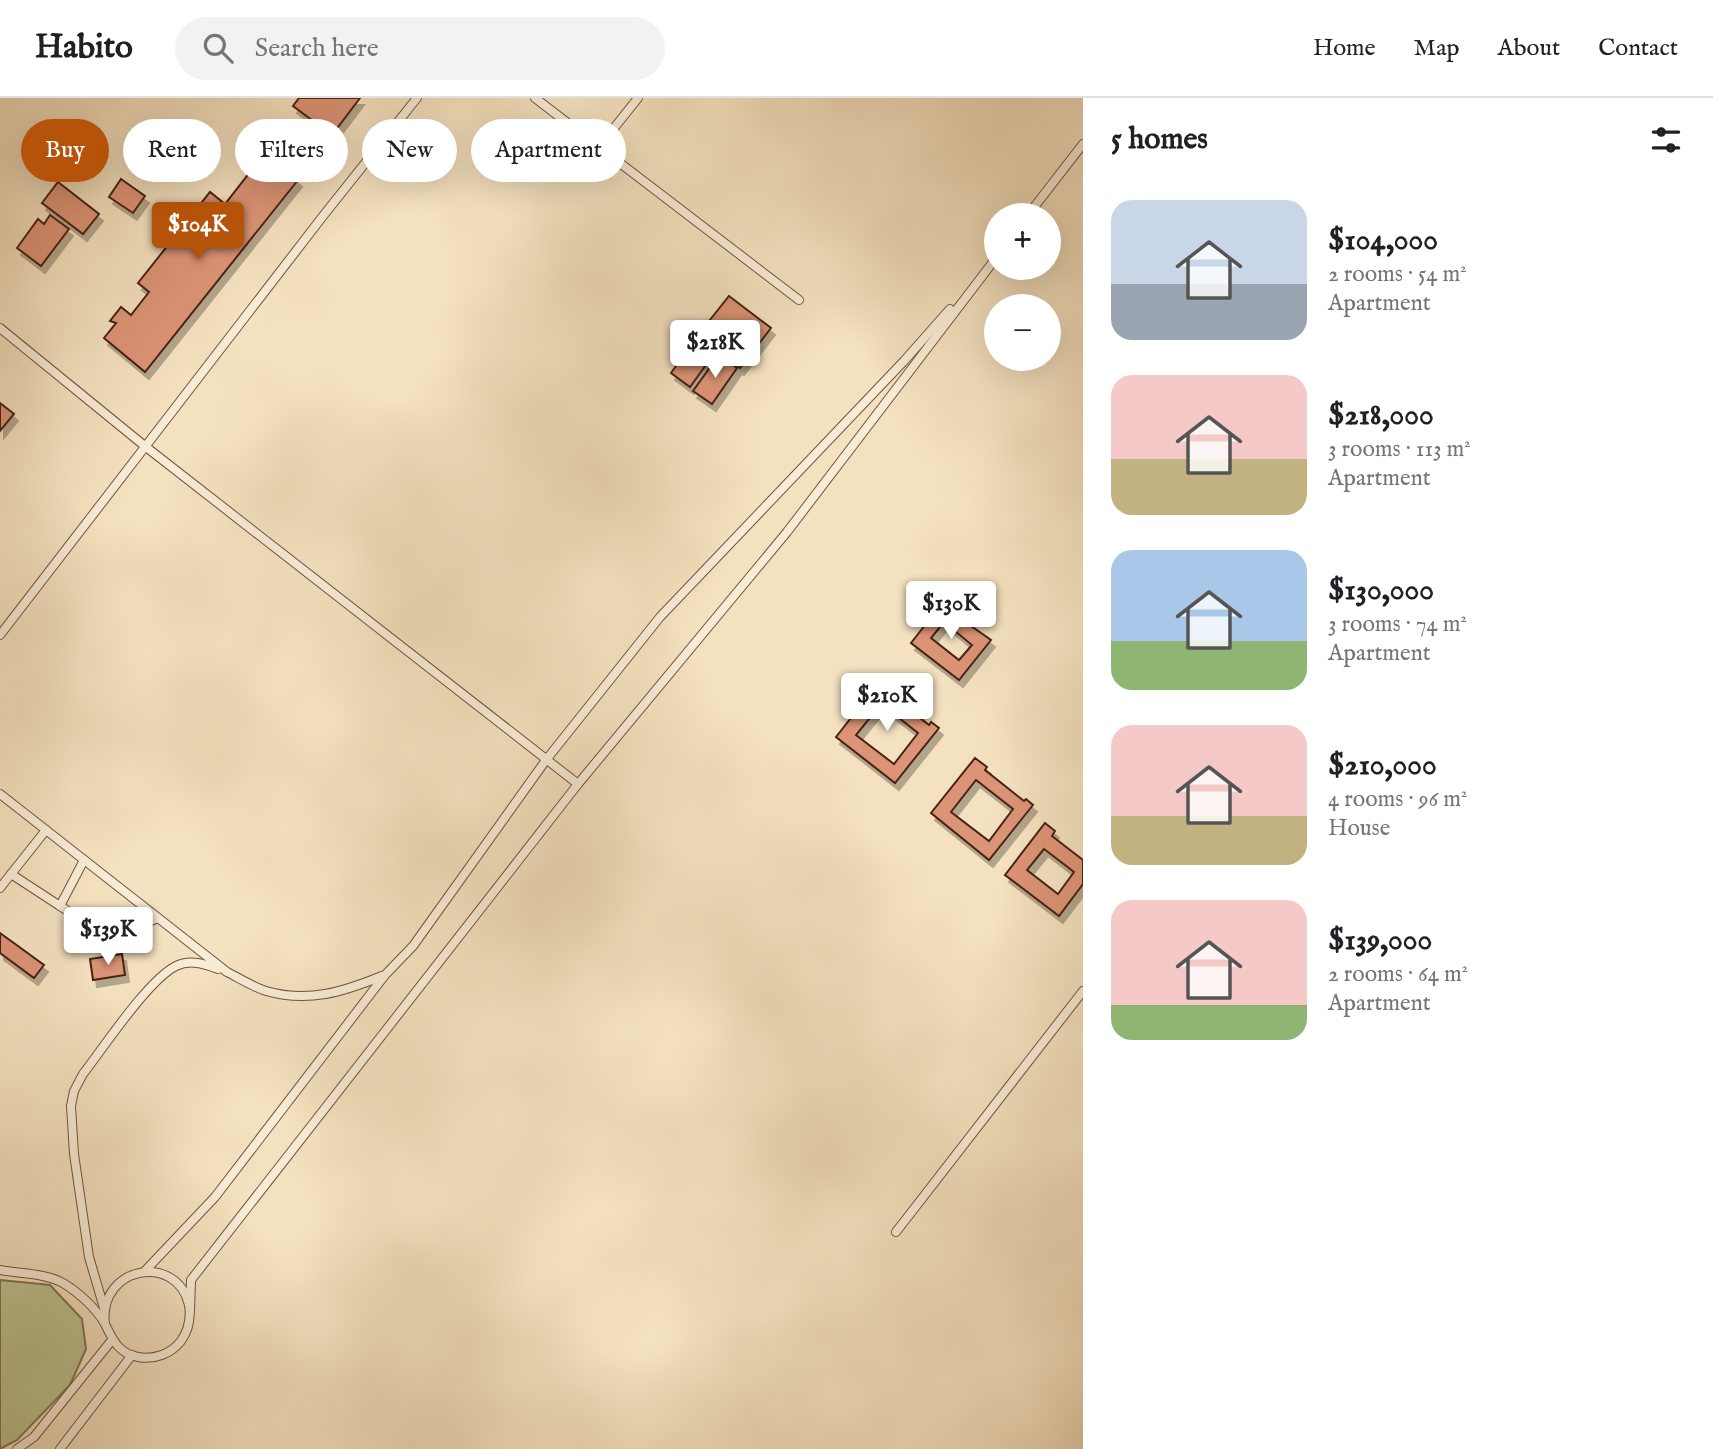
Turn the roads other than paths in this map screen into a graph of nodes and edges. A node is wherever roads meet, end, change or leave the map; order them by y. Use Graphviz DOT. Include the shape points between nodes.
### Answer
graph roads {
  1 [pos="417,98"];
  2 [pos="535,98"];
  3 [pos="638,98"];
  4 [pos="562,119"];
  5 [pos="621,119"];
  6 [pos="1083,144"];
  7 [pos="626,168"];
  8 [pos="1037,203"];
  9 [pos="984,271"];
  10 [pos="984,273"];
  11 [pos="799,300"];
  12 [pos="0,328"];
  13 [pos="146,447"];
  14 [pos="0,635"];
  15 [pos="546,760"];
  16 [pos="578,784"];
  17 [pos="0,794"];
  18 [pos="46,830"];
  19 [pos="84,860"];
  20 [pos="11,874"];
  21 [pos="0,888"];
  22 [pos="60,906"];
  23 [pos="158,918"];
  24 [pos="227,972"];
  25 [pos="385,975"];
  26 [pos="1083,991"];
  27 [pos="896,1232"];
  28 [pos="0,1270"];
  29 [pos="144,1272"];
  30 [pos="104,1308"];
  31 [pos="190,1311"];
  32 [pos="105,1324"];
  33 [pos="112,1340"];
  34 [pos="132,1355"];
  35 [pos="17,1449"];
  36 [pos="60,1449"];
  1 -- 13 [label="lane"];
  2 -- 4 [label="lane"];
  3 -- 5 [label="lane"];
  6 -- 8 [label="lane"];
  7 -- 11 [label="lane"];
  9 -- 15 [label="lane" via="660,617"];
  10 -- 16 [label="lane" via="787,532"];
  12 -- 13 [label="lane"];
  13 -- 14 [label="lane"];
  13 -- 15 [label="lane"];
  15 -- 16 [label="lane"];
  15 -- 25 [label="lane" via="412,946"];
  16 -- 31 [label="lane" via="191,1280"];
  17 -- 18 [label="lane"];
  18 -- 19 [label="lane"];
  18 -- 20 [label="lane"];
  19 -- 22 [label="lane"];
  19 -- 23 [label="lane"];
  20 -- 21 [label="lane"];
  20 -- 22 [label="lane"];
  22 -- 23 [label="lane" via="102,932 122,932"];
  23 -- 24 [label="lane"];
  24 -- 25 [label="lane" via="264,990 299,997 324,996"];
  24 -- 30 [label="lane" via="188,963 177,965 156,981 74,1091 76,1167 89,1258"];
  25 -- 29 [label="lane" via="215,1197"];
  26 -- 27 [label="lane"];
  28 -- 32 [label="lane" via="62,1283 84,1298"];
  29 -- 30 [label="lane" via="118,1283"];
  29 -- 31 [label="lane" via="171,1279 184,1293"];
  30 -- 32 [label="lane"];
  31 -- 34 [label="lane" via="187,1330 177,1346 160,1356"];
  32 -- 33 [label="lane"];
  33 -- 34 [label="lane"];
  33 -- 35 [label="lane" via="34,1437"];
  34 -- 36 [label="lane"];
}
